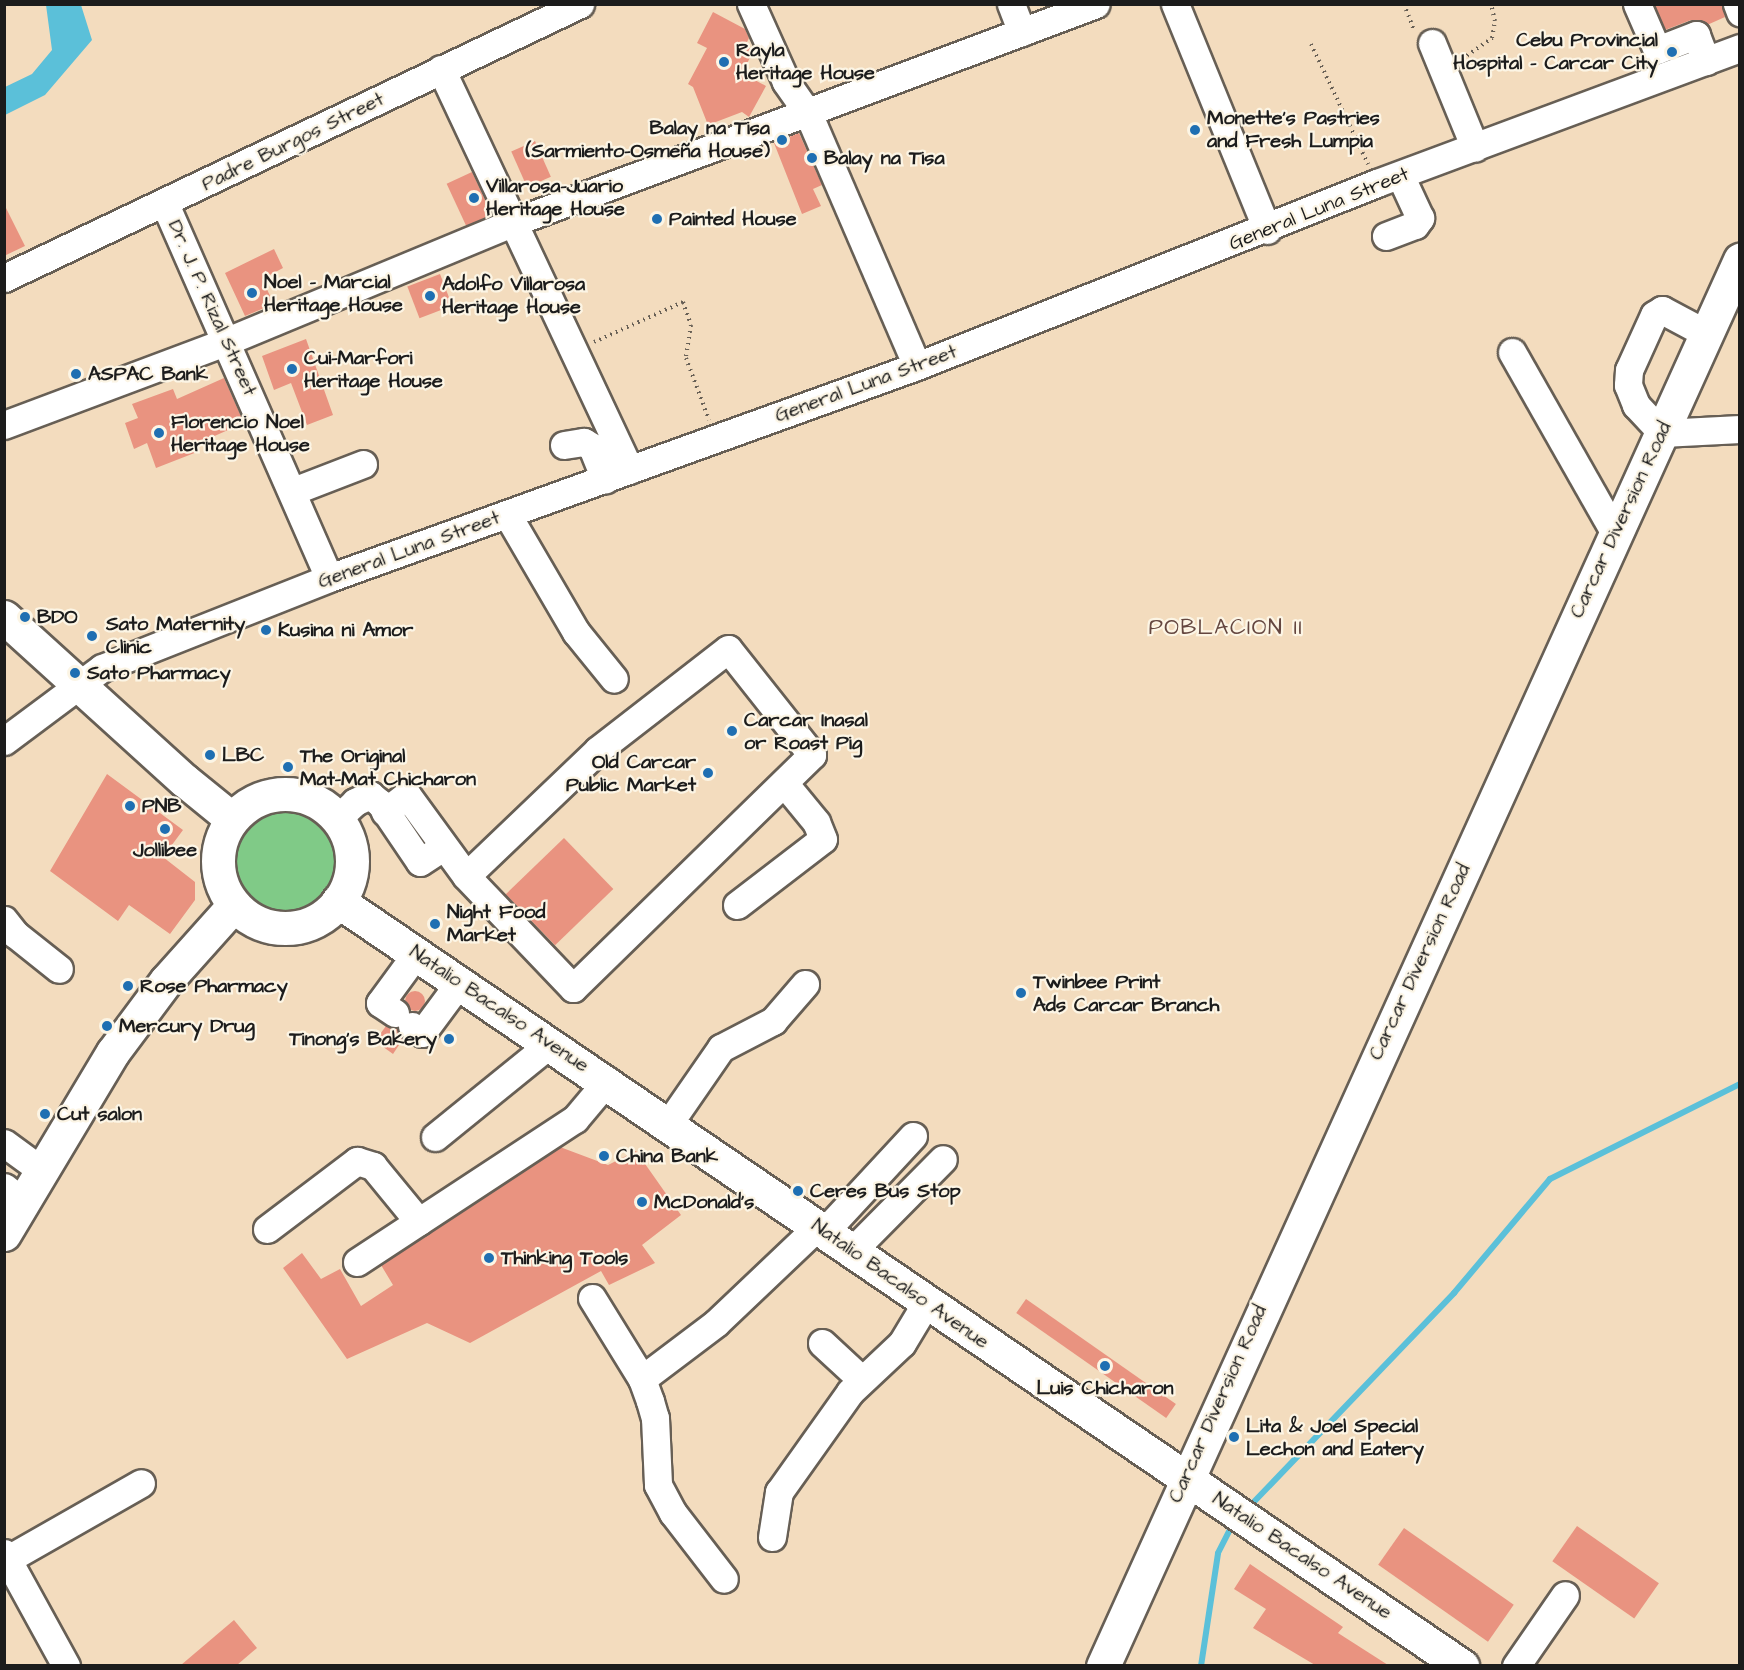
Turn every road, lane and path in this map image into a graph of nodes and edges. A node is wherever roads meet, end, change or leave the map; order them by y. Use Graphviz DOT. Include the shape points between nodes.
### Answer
graph roads {
  1 [pos="580,4"];
  2 [pos="751,4"];
  3 [pos="1011,4"];
  4 [pos="1096,4"];
  5 [pos="1175,4"];
  6 [pos="1491,4"];
  7 [pos="1637,4"];
  8 [pos="1737,4"];
  9 [pos="1740,12"];
  10 [pos="1022,32"];
  11 [pos="1311,44"];
  12 [pos="1740,48"];
  13 [pos="1437,55"];
  14 [pos="1706,61"];
  15 [pos="441,69"];
  16 [pos="808,113"];
  17 [pos="1475,148"];
  18 [pos="1389,179"];
  19 [pos="165,204"];
  20 [pos="514,222"];
  21 [pos="1267,230"];
  22 [pos="1386,236"];
  23 [pos="1740,260"];
  24 [pos="6,273"];
  25 [pos="1707,334"];
  26 [pos="226,341"];
  27 [pos="576,350"];
  28 [pos="1512,352"];
  29 [pos="918,366"];
  30 [pos="4,425"];
  31 [pos="1740,429"];
  32 [pos="1662,433"];
  33 [pos="716,440"];
  34 [pos="564,445"];
  35 [pos="363,464"];
  36 [pos="618,475"];
  37 [pos="293,490"];
  38 [pos="507,514"];
  39 [pos="1615,533"];
  40 [pos="328,578"];
  41 [pos="4,617"];
  42 [pos="614,679"];
  43 [pos="77,684"];
  44 [pos="4,741"];
  45 [pos="784,783"];
  46 [pos="385,812"];
  47 [pos="232,819"];
  48 [pos="338,819"];
  49 [pos="443,847"];
  50 [pos="466,876"];
  51 [pos="338,901"];
  52 [pos="234,905"];
  53 [pos="737,905"];
  54 [pos="4,921"];
  55 [pos="416,954"];
  56 [pos="59,969"];
  57 [pos="459,983"];
  58 [pos="805,984"];
  59 [pos="550,1044"];
  60 [pos="607,1081"];
  61 [pos="667,1126"];
  62 [pos="913,1136"];
  63 [pos="435,1137"];
  64 [pos="4,1143"];
  65 [pos="943,1159"];
  66 [pos="41,1170"];
  67 [pos="14,1194"];
  68 [pos="419,1222"];
  69 [pos="267,1229"];
  70 [pos="820,1229"];
  71 [pos="4,1234"];
  72 [pos="852,1251"];
  73 [pos="357,1262"];
  74 [pos="591,1298"];
  75 [pos="926,1303"];
  76 [pos="822,1343"];
  77 [pos="642,1379"];
  78 [pos="862,1380"];
  79 [pos="1185,1477"];
  80 [pos="141,1483"];
  81 [pos="772,1537"];
  82 [pos="6,1556"];
  83 [pos="724,1579"];
  84 [pos="1565,1595"];
  85 [pos="66,1665"];
  86 [pos="1103,1665"];
  87 [pos="1462,1665"];
  88 [pos="1516,1665"];
  1 -- 15 [label="street, Padre Burgos Street"];
  2 -- 16 [label="street" via="786,82"];
  3 -- 10 [label="street"];
  4 -- 10 [label="street"];
  5 -- 21 [label="street"];
  6 -- 13 [label="path" via="1495,21 1492,38 1472,55"];
  7 -- 14 [label="street" via="1658,51 1696,35"];
  8 -- 9 [label="street"];
  10 -- 16 [label="street"];
  11 -- 18 [label="path"];
  12 -- 14 [label="street, General Luna Street"];
  13 -- 17 [label="street"];
  14 -- 17 [label="street, General Luna Street"];
  15 -- 19 [label="street, Padre Burgos Street"];
  15 -- 20 [label="street"];
  16 -- 20 [label="street"];
  16 -- 29 [label="street"];
  17 -- 18 [label="street, General Luna Street"];
  18 -- 21 [label="street, General Luna Street"];
  18 -- 22 [label="street" via="1420,218 1415,225"];
  19 -- 24 [label="street, Padre Burgos Street"];
  19 -- 26 [label="street, Dr. J. P. Rizal Street"];
  20 -- 26 [label="street"];
  20 -- 27 [label="street"];
  21 -- 29 [label="street, General Luna Street"];
  23 -- 25 [label="main road, Carcar Diversion Road"];
  25 -- 32 [label="main road, Carcar Diversion Road"];
  25 -- 32 [label="street" via="1662,310 1654,315 1629,370 1628,385 1636,405"];
  26 -- 30 [label="street"];
  26 -- 37 [label="street, Dr. J. P. Rizal Street"];
  27 -- 33 [label="path" via="683,303 691,325 686,358"];
  27 -- 36 [label="street"];
  28 -- 39 [label="street"];
  29 -- 33 [label="street, General Luna Street"];
  31 -- 32 [label="street"];
  32 -- 39 [label="main road, Carcar Diversion Road"];
  33 -- 36 [label="street, General Luna Street"];
  34 -- 36 [label="street" via="585,442"];
  35 -- 37 [label="street"];
  36 -- 38 [label="street, General Luna Street"];
  37 -- 40 [label="street, Dr. J. P. Rizal Street"];
  38 -- 40 [label="street, General Luna Street"];
  38 -- 42 [label="street" via="576,632"];
  39 -- 79 [label="main road, Carcar Diversion Road"];
  40 -- 43 [label="street, General Luna Street" via="102,668"];
  41 -- 43 [label="main road"];
  43 -- 44 [label="street, General Luna Street"];
  43 -- 47 [label="main road"];
  45 -- 50 [label="street" via="573,988"];
  45 -- 50 [label="street" via="812,756 728,649 598,750"];
  45 -- 53 [label="street" via="816,822 823,839"];
  46 -- 48 [label="street" via="370,795 355,802"];
  46 -- 49 [label="street" via="420,862"];
  46 -- 49 [label="street" via="407,795"];
  47 -- 48 [label="main road" via="260,798 276,794 310,798"];
  47 -- 52 [label="main road" via="221,840 218,862 222,885"];
  48 -- 51 [label="main road" via="351,851 352,869"];
  49 -- 50 [label="street"];
  51 -- 52 [label="main road" via="324,916 307,925 287,928 267,926"];
  51 -- 55 [label="main road, Natalio Bacalso Avenue"];
  52 -- 66 [label="main road" via="166,981 113,1052"];
  54 -- 56 [label="street"];
  55 -- 57 [label="main road, Natalio Bacalso Avenue"];
  55 -- 57 [label="street" via="380,1003 422,1034"];
  57 -- 59 [label="main road, Natalio Bacalso Avenue"];
  58 -- 61 [label="street" via="773,1020 721,1048"];
  59 -- 60 [label="main road, Natalio Bacalso Avenue"];
  59 -- 63 [label="street"];
  60 -- 61 [label="main road, Natalio Bacalso Avenue"];
  60 -- 68 [label="street" via="576,1119"];
  61 -- 70 [label="main road, Natalio Bacalso Avenue"];
  62 -- 70 [label="street"];
  64 -- 66 [label="street"];
  65 -- 72 [label="street"];
  66 -- 67 [label="main road"];
  67 -- 71 [label="main road"];
  68 -- 69 [label="street" via="373,1166 357,1161"];
  68 -- 73 [label="street"];
  70 -- 72 [label="main road, Natalio Bacalso Avenue"];
  70 -- 77 [label="street" via="733,1308"];
  72 -- 75 [label="main road, Natalio Bacalso Avenue"];
  74 -- 77 [label="street"];
  75 -- 78 [label="street" via="902,1343"];
  75 -- 79 [label="main road, Natalio Bacalso Avenue"];
  76 -- 78 [label="street"];
  77 -- 83 [label="street" via="655,1418 658,1485 673,1513"];
  78 -- 81 [label="street" via="779,1492"];
  79 -- 86 [label="main road, Carcar Diversion Road"];
  79 -- 87 [label="main road, Natalio Bacalso Avenue"];
  80 -- 82 [label="street"];
  82 -- 85 [label="street"];
  84 -- 88 [label="street"];
}
